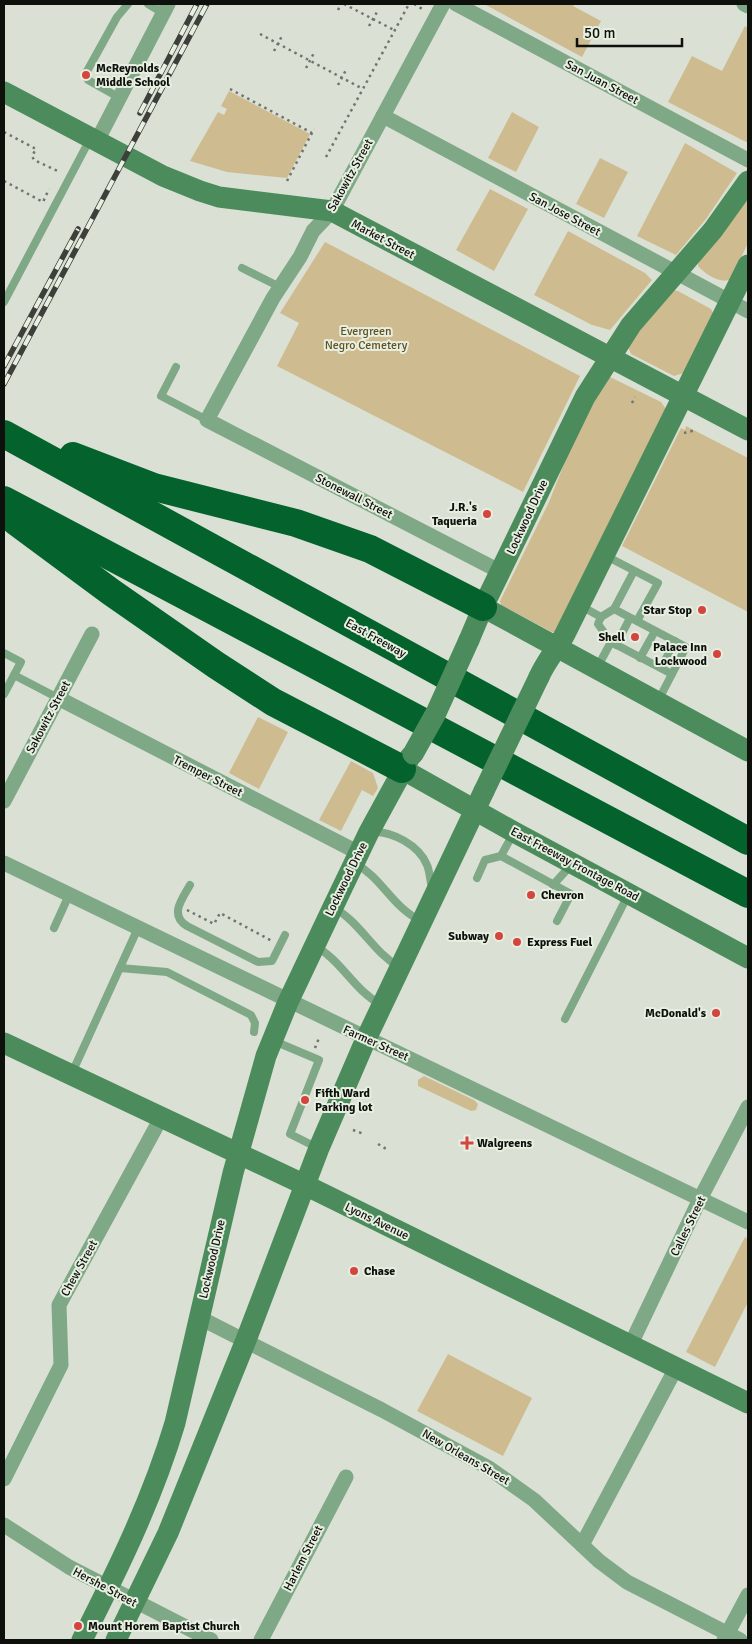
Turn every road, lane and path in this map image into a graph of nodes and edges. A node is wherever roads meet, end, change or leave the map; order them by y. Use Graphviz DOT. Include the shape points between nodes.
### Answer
graph roads {
  1 [pos="128,4"];
  2 [pos="148,4"];
  3 [pos="342,4"];
  4 [pos="408,4"];
  5 [pos="414,4"];
  6 [pos="443,4"];
  7 [pos="456,4"];
  8 [pos="744,4"];
  9 [pos="748,6"];
  10 [pos="166,8"];
  11 [pos="338,10"];
  12 [pos="425,10"];
  13 [pos="377,12"];
  14 [pos="373,19"];
  15 [pos="369,26"];
  16 [pos="394,30"];
  17 [pos="260,34"];
  18 [pos="282,36"];
  19 [pos="278,44"];
  20 [pos="274,51"];
  21 [pos="314,53"];
  22 [pos="310,61"];
  23 [pos="306,68"];
  24 [pos="346,70"];
  25 [pos="342,78"];
  26 [pos="338,85"];
  27 [pos="363,89"];
  28 [pos="230,90"];
  29 [pos="4,92"];
  30 [pos="251,95"];
  31 [pos="120,98"];
  32 [pos="248,99"];
  33 [pos="283,112"];
  34 [pos="281,116"];
  35 [pos="383,116"];
  36 [pos="314,129"];
  37 [pos="4,132"];
  38 [pos="312,133"];
  39 [pos="94,139"];
  40 [pos="326,158"];
  41 [pos="748,160"];
  42 [pos="63,170"];
  43 [pos="4,181"];
  44 [pos="287,181"];
  45 [pos="748,181"];
  46 [pos="49,189"];
  47 [pos="332,211"];
  48 [pos="748,265"];
  49 [pos="242,268"];
  50 [pos="675,273"];
  51 [pos="280,287"];
  52 [pos="4,302"];
  53 [pos="739,306"];
  54 [pos="609,358"];
  55 [pos="176,367"];
  56 [pos="682,396"];
  57 [pos="635,398"];
  58 [pos="632,403"];
  59 [pos="207,420"];
  60 [pos="4,429"];
  61 [pos="748,430"];
  62 [pos="4,434"];
  63 [pos="4,500"];
  64 [pos="4,513"];
  65 [pos="605,555"];
  66 [pos="634,571"];
  67 [pos="501,572"];
  68 [pos="579,605"];
  69 [pos="482,607"];
  70 [pos="614,609"];
  71 [pos="601,617"];
  72 [pos="634,620"];
  73 [pos="655,630"];
  74 [pos="92,634"];
  75 [pos="675,641"];
  76 [pos="614,643"];
  77 [pos="558,648"];
  78 [pos="4,652"];
  79 [pos="640,658"];
  80 [pos="661,668"];
  81 [pos="596,670"];
  82 [pos="672,674"];
  83 [pos="14,676"];
  84 [pos="4,694"];
  85 [pos="58,698"];
  86 [pos="657,702"];
  87 [pos="748,751"];
  88 [pos="407,761"];
  89 [pos="479,800"];
  90 [pos="4,801"];
  91 [pos="369,832"];
  92 [pos="514,832"];
  93 [pos="748,841"];
  94 [pos="501,856"];
  95 [pos="356,858"];
  96 [pos="4,863"];
  97 [pos="573,864"];
  98 [pos="477,878"];
  99 [pos="190,885"];
  100 [pos="553,885"];
  101 [pos="629,894"];
  102 [pos="748,894"];
  103 [pos="69,895"];
  104 [pos="433,895"];
  105 [pos="333,907"];
  106 [pos="184,908"];
  107 [pos="421,921"];
  108 [pos="557,921"];
  109 [pos="54,928"];
  110 [pos="138,928"];
  111 [pos="285,935"];
  112 [pos="273,946"];
  113 [pos="314,946"];
  114 [pos="748,958"];
  115 [pos="400,967"];
  116 [pos="120,968"];
  117 [pos="288,1002"];
  118 [pos="382,1005"];
  119 [pos="565,1019"];
  120 [pos="263,1036"];
  121 [pos="319,1038"];
  122 [pos="366,1040"];
  123 [pos="6,1049"];
  124 [pos="313,1051"];
  125 [pos="71,1075"];
  126 [pos="748,1107"];
  127 [pos="161,1118"];
  128 [pos="353,1130"];
  129 [pos="364,1134"];
  130 [pos="378,1144"];
  131 [pos="319,1148"];
  132 [pos="388,1150"];
  133 [pos="238,1155"];
  134 [pos="303,1184"];
  135 [pos="700,1199"];
  136 [pos="748,1222"];
  137 [pos="198,1317"];
  138 [pos="246,1340"];
  139 [pos="630,1346"];
  140 [pos="676,1368"];
  141 [pos="748,1404"];
  142 [pos="346,1477"];
  143 [pos="4,1479"];
  144 [pos="4,1526"];
  145 [pos="582,1545"];
  146 [pos="108,1588"];
  147 [pos="748,1595"];
  148 [pos="135,1603"];
  149 [pos="731,1638"];
  150 [pos="82,1640"];
  151 [pos="116,1640"];
  152 [pos="211,1640"];
  153 [pos="261,1640"];
  1 -- 31 [label="lane" via="117,17 86,73 88,80"];
  2 -- 10 [label="lane"];
  3 -- 11 [label="path"];
  3 -- 14 [label="path"];
  4 -- 16 [label="path"];
  5 -- 12 [label="path"];
  6 -- 35 [label="street, Sakowitz Street"];
  7 -- 41 [label="street, San Juan Street"];
  8 -- 9 [label="street"];
  10 -- 31 [label="street"];
  13 -- 14 [label="path"];
  14 -- 15 [label="path"];
  14 -- 16 [label="path"];
  16 -- 27 [label="path"];
  17 -- 19 [label="path"];
  18 -- 19 [label="path"];
  19 -- 20 [label="path"];
  19 -- 22 [label="path"];
  21 -- 22 [label="path"];
  22 -- 23 [label="path"];
  22 -- 25 [label="path"];
  24 -- 25 [label="path"];
  25 -- 26 [label="path"];
  25 -- 27 [label="path"];
  27 -- 40 [label="path"];
  28 -- 32 [label="path"];
  29 -- 39 [label="main road, Market Street"];
  30 -- 32 [label="path"];
  31 -- 39 [label="street"];
  32 -- 34 [label="path"];
  33 -- 34 [label="path"];
  34 -- 38 [label="path"];
  35 -- 47 [label="street, Sakowitz Street"];
  35 -- 50 [label="street, San Jose Street"];
  36 -- 38 [label="path"];
  37 -- 42 [label="path" via="36,149 32,156 34,160 57,172"];
  38 -- 44 [label="path" via="306,150"];
  39 -- 47 [label="main road, Market Street" via="200,192"];
  39 -- 52 [label="lane"];
  43 -- 46 [label="path" via="42,202"];
  45 -- 50 [label="main road, Lockwood Drive" via="713,230"];
  47 -- 51 [label="street, Sakowitz Street" via="313,231"];
  47 -- 54 [label="main road, Market Street"];
  48 -- 53 [label="main road"];
  49 -- 51 [label="lane"];
  50 -- 53 [label="street, San Jose Street"];
  50 -- 54 [label="main road, Lockwood Drive"];
  51 -- 59 [label="street, Sakowitz Street"];
  53 -- 56 [label="main road"];
  54 -- 56 [label="main road, Market Street"];
  54 -- 67 [label="main road, Lockwood Drive" via="565,434"];
  55 -- 59 [label="lane" via="160,396"];
  56 -- 61 [label="main road, Market Street"];
  56 -- 65 [label="main road"];
  57 -- 58 [label="path"];
  59 -- 67 [label="street, Stonewall Street"];
  60 -- 69 [label="highway" via="154,487 296,523 370,550"];
  62 -- 93 [label="highway, East Freeway"];
  63 -- 102 [label="highway"];
  64 -- 88 [label="highway" via="216,665 274,702"];
  65 -- 66 [label="lane"];
  65 -- 68 [label="main road"];
  66 -- 70 [label="lane"];
  66 -- 72 [label="lane" via="658,583"];
  67 -- 69 [label="main road, Lockwood Drive"];
  68 -- 71 [label="lane"];
  68 -- 77 [label="main road"];
  69 -- 77 [label="main road"];
  69 -- 88 [label="main road, Lockwood Drive, bridge" via="436,713"];
  70 -- 71 [label="lane"];
  70 -- 72 [label="lane"];
  71 -- 76 [label="lane" via="598,624"];
  72 -- 73 [label="lane"];
  72 -- 76 [label="lane"];
  73 -- 75 [label="lane"];
  73 -- 79 [label="lane"];
  74 -- 85 [label="street, Sakowitz Street"];
  75 -- 80 [label="lane"];
  75 -- 82 [label="lane" via="686,647"];
  76 -- 79 [label="lane"];
  76 -- 81 [label="lane"];
  77 -- 81 [label="main road"];
  77 -- 89 [label="main road, bridge" via="546,661"];
  78 -- 83 [label="lane" via="21,662"];
  79 -- 80 [label="lane"];
  80 -- 82 [label="lane"];
  81 -- 86 [label="main road"];
  82 -- 86 [label="lane"];
  83 -- 84 [label="lane"];
  83 -- 85 [label="lane"];
  85 -- 90 [label="street, Sakowitz Street"];
  85 -- 95 [label="street, Tremper Street"];
  86 -- 87 [label="main road"];
  88 -- 89 [label="main road, East Freeway Frontage Road"];
  88 -- 91 [label="main road, Lockwood Drive"];
  89 -- 92 [label="main road, East Freeway Frontage Road"];
  89 -- 104 [label="main road"];
  91 -- 95 [label="main road, Lockwood Drive"];
  91 -- 104 [label="lane" via="383,831 396,836 420,854 427,865"];
  92 -- 94 [label="lane"];
  92 -- 97 [label="main road, East Freeway Frontage Road"];
  94 -- 98 [label="lane" via="486,860"];
  94 -- 100 [label="lane"];
  95 -- 105 [label="main road, Lockwood Drive"];
  95 -- 107 [label="lane" via="406,914"];
  96 -- 103 [label="street, Farmer Street"];
  97 -- 100 [label="lane"];
  97 -- 101 [label="main road, East Freeway Frontage Road"];
  99 -- 111 [label="lane" via="177,912 179,920 187,926 266,963 272,961"];
  100 -- 108 [label="lane" via="570,894"];
  101 -- 114 [label="main road, East Freeway Frontage Road"];
  101 -- 119 [label="lane"];
  103 -- 109 [label="lane"];
  103 -- 110 [label="street, Farmer Street"];
  104 -- 107 [label="main road"];
  105 -- 113 [label="main road, Lockwood Drive"];
  105 -- 115 [label="lane" via="344,913 386,960"];
  106 -- 112 [label="path" via="214,924 220,913 270,939"];
  107 -- 115 [label="main road"];
  110 -- 116 [label="lane"];
  110 -- 117 [label="street, Farmer Street"];
  113 -- 117 [label="main road, Lockwood Drive"];
  113 -- 118 [label="lane" via="326,952 368,997"];
  115 -- 118 [label="main road"];
  116 -- 120 [label="lane" via="167,972 251,1015"];
  116 -- 125 [label="lane"];
  117 -- 120 [label="main road, Lockwood Drive"];
  117 -- 122 [label="street, Farmer Street"];
  118 -- 122 [label="main road"];
  120 -- 131 [label="lane" via="318,1060 290,1134"];
  120 -- 133 [label="main road, Lockwood Drive"];
  121 -- 124 [label="path"];
  122 -- 131 [label="main road"];
  122 -- 135 [label="street, Farmer Street" via="417,1061"];
  123 -- 125 [label="main road, Lyons Avenue"];
  125 -- 127 [label="main road, Lyons Avenue"];
  126 -- 135 [label="street, Calles Street"];
  127 -- 133 [label="main road, Lyons Avenue"];
  127 -- 143 [label="street, Chew Street" via="59,1305 62,1365"];
  128 -- 129 [label="path"];
  130 -- 132 [label="path"];
  131 -- 134 [label="main road"];
  133 -- 134 [label="main road, Lyons Avenue"];
  133 -- 137 [label="main road, Lockwood Drive"];
  134 -- 138 [label="main road"];
  134 -- 139 [label="main road, Lyons Avenue"];
  135 -- 136 [label="street, Farmer Street"];
  135 -- 139 [label="street, Calles Street"];
  137 -- 138 [label="street, New Orleans Street"];
  137 -- 146 [label="main road, Lockwood Drive" via="164,1459 130,1545"];
  138 -- 145 [label="street, New Orleans Street" via="489,1468 534,1500"];
  138 -- 148 [label="main road" via="168,1533"];
  139 -- 140 [label="main road, Lyons Avenue"];
  140 -- 141 [label="main road, Lyons Avenue"];
  140 -- 145 [label="street"];
  142 -- 153 [label="street, Harlem Street"];
  144 -- 146 [label="street, Hershe Street" via="69,1568"];
  145 -- 149 [label="street, New Orleans Street" via="628,1582"];
  146 -- 148 [label="street, Hershe Street"];
  146 -- 150 [label="main road, Lockwood Drive"];
  147 -- 149 [label="street"];
  148 -- 151 [label="main road"];
  148 -- 152 [label="street, Hershe Street"];
}
